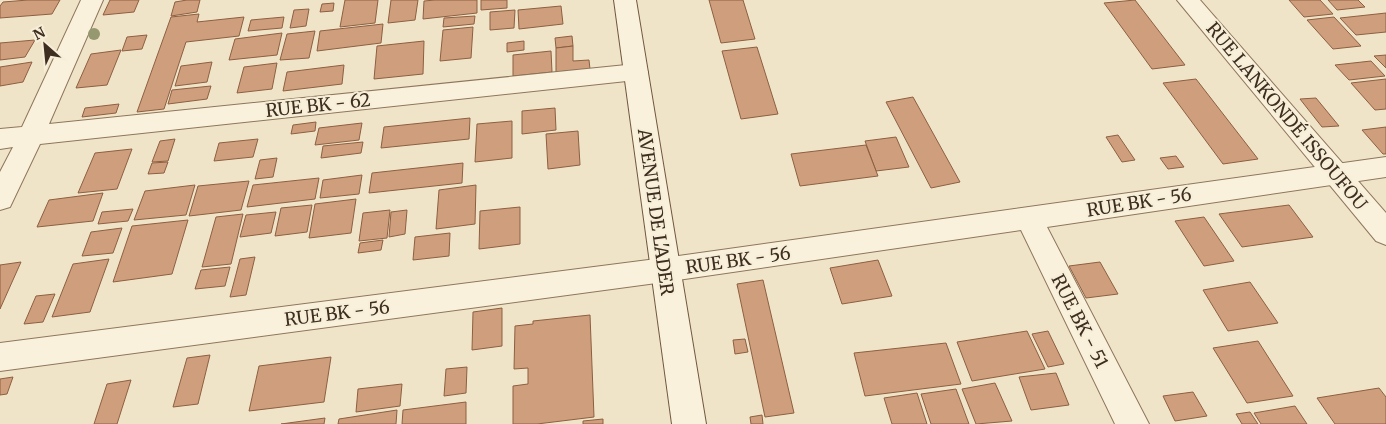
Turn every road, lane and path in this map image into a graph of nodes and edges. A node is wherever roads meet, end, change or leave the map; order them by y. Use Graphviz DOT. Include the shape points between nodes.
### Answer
graph roads {
  1 [pos="92,0"];
  2 [pos="625,0"];
  3 [pos="1188,0"];
  4 [pos="636,72"];
  5 [pos="31,136"];
  6 [pos="0,139"];
  7 [pos="1386,167"];
  8 [pos="1336,172"];
  9 [pos="0,199"];
  10 [pos="1029,219"];
  11 [pos="1386,233"];
  12 [pos="664,270"];
  13 [pos="0,357"];
  14 [pos="689,424"];
  15 [pos="1132,424"];
  1 -- 5 [label="street"];
  2 -- 4 [label="street, AVENUE DE L'ADER"];
  3 -- 8 [label="street, RUE LANKONDÉ ISSOUFOU"];
  4 -- 5 [label="street, RUE BK - 62"];
  4 -- 12 [label="street, AVENUE DE L'ADER"];
  5 -- 6 [label="street, RUE BK - 62"];
  5 -- 9 [label="street"];
  7 -- 8 [label="street, RUE BK - 56"];
  8 -- 10 [label="street, RUE BK - 56"];
  8 -- 11 [label="street, RUE LANKONDÉ ISSOUFOU"];
  10 -- 12 [label="street, RUE BK - 56"];
  10 -- 15 [label="street, RUE BK - 51"];
  12 -- 13 [label="street, RUE BK - 56"];
  12 -- 14 [label="street, AVENUE DE L'ADER"];
}
